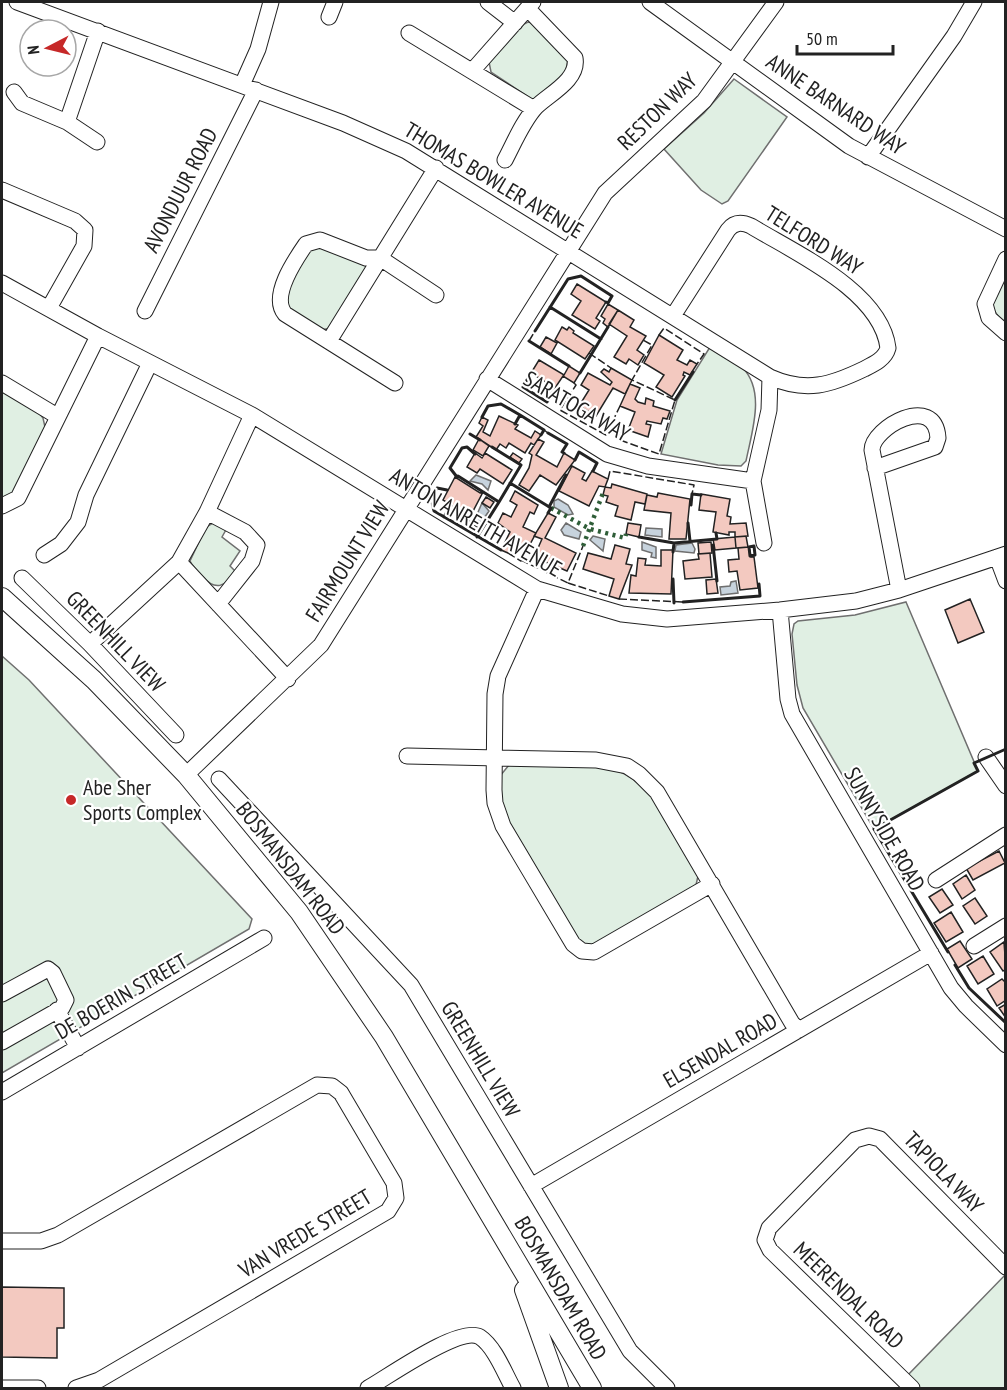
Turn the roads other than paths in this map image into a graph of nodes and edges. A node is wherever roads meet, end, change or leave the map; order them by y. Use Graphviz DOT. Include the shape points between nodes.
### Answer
graph roads {
  1 [pos="17,2"];
  2 [pos="271,2"];
  3 [pos="335,2"];
  4 [pos="488,2"];
  5 [pos="650,2"];
  6 [pos="776,2"];
  7 [pos="974,2"];
  8 [pos="530,5"];
  9 [pos="329,17"];
  10 [pos="515,23"];
  11 [pos="98,31"];
  12 [pos="409,33"];
  13 [pos="733,62"];
  14 [pos="473,70"];
  15 [pos="249,88"];
  16 [pos="14,92"];
  17 [pos="534,109"];
  18 [pos="68,122"];
  19 [pos="97,142"];
  20 [pos="868,158"];
  21 [pos="505,160"];
  22 [pos="436,168"];
  23 [pos="2,190"];
  24 [pos="1005,229"];
  25 [pos="568,251"];
  26 [pos="380,258"];
  27 [pos="1005,259"];
  28 [pos="2,283"];
  29 [pos="436,295"];
  30 [pos="49,308"];
  31 [pos="145,310"];
  32 [pos="673,316"];
  33 [pos="1005,333"];
  34 [pos="98,336"];
  35 [pos="329,341"];
  36 [pos="150,363"];
  37 [pos="770,377"];
  38 [pos="487,379"];
  39 [pos="2,383"];
  40 [pos="396,383"];
  41 [pos="252,415"];
  42 [pos="57,416"];
  43 [pos="875,468"];
  44 [pos="753,481"];
  45 [pos="2,506"];
  46 [pos="407,509"];
  47 [pos="207,512"];
  48 [pos="764,543"];
  49 [pos="44,555"];
  50 [pos="1001,556"];
  51 [pos="179,562"];
  52 [pos="22,578"];
  53 [pos="1005,581"];
  54 [pos="537,588"];
  55 [pos="898,591"];
  56 [pos="2,597"];
  57 [pos="218,604"];
  58 [pos="780,610"];
  59 [pos="90,645"];
  60 [pos="288,679"];
  61 [pos="176,735"];
  62 [pos="407,756"];
  63 [pos="494,756"];
  64 [pos="986,758"];
  65 [pos="186,775"];
  66 [pos="219,779"];
  67 [pos="1005,786"];
  68 [pos="1005,835"];
  69 [pos="936,880"];
  70 [pos="712,884"];
  71 [pos="1005,926"];
  72 [pos="264,938"];
  73 [pos="974,946"];
  74 [pos="931,953"];
  75 [pos="2,994"];
  76 [pos="57,1010"];
  77 [pos="799,1030"];
  78 [pos="4,1036"];
  79 [pos="1005,1045"];
  80 [pos="78,1048"];
  81 [pos="2,1092"];
  82 [pos="873,1136"];
  83 [pos="531,1186"];
  84 [pos="489,1211"];
  85 [pos="2,1241"];
  86 [pos="1005,1267"];
  87 [pos="895,1383"];
  88 [pos="2,1388"];
  89 [pos="38,1389"];
  90 [pos="76,1389"];
  91 [pos="368,1389"];
  92 [pos="513,1389"];
  93 [pos="559,1389"];
  94 [pos="592,1389"];
  95 [pos="668,1389"];
  96 [pos="912,1389"];
  1 -- 11 [label="street, THOMAS BOWLER AVENUE"];
  2 -- 15 [label="street, AVONDUUR ROAD"];
  3 -- 9 [label="street"];
  4 -- 10 [label="street"];
  5 -- 13 [label="street, ANNE BARNARD WAY"];
  6 -- 13 [label="street, RESTON WAY"];
  7 -- 20 [label="street"];
  8 -- 10 [label="street"];
  8 -- 17 [label="street" via="576,62 571,76"];
  10 -- 14 [label="street"];
  11 -- 15 [label="street, THOMAS BOWLER AVENUE"];
  11 -- 18 [label="street"];
  12 -- 14 [label="street"];
  13 -- 20 [label="street, ANNE BARNARD WAY"];
  13 -- 25 [label="street, RESTON WAY" via="704,101 605,194"];
  14 -- 17 [label="street"];
  15 -- 22 [label="street, THOMAS BOWLER AVENUE" via="380,138"];
  15 -- 31 [label="street, AVONDUUR ROAD"];
  16 -- 18 [label="street" via="22,103"];
  17 -- 21 [label="street"];
  18 -- 19 [label="street"];
  20 -- 24 [label="street, ANNE BARNARD WAY"];
  22 -- 25 [label="street, THOMAS BOWLER AVENUE"];
  22 -- 26 [label="street"];
  23 -- 30 [label="street" via="75,221 85,230 84,246"];
  25 -- 32 [label="street, THOMAS BOWLER AVENUE"];
  25 -- 38 [label="street, FAIRMOUNT VIEW"];
  26 -- 29 [label="street"];
  26 -- 35 [label="street"];
  26 -- 35 [label="street" via="366,258 318,240 309,241 300,253 280,294 280,306 285,314"];
  27 -- 33 [label="street" via="985,304 989,318"];
  28 -- 30 [label="street, ANTON ANREITH AVENUE"];
  30 -- 34 [label="street, ANTON ANREITH AVENUE"];
  32 -- 37 [label="street, THOMAS BOWLER AVENUE"];
  32 -- 37 [label="street, TELFORD WAY" via="728,230 741,223 846,284 865,302 885,336 888,348 882,358 836,383 799,387"];
  34 -- 36 [label="street, ANTON ANREITH AVENUE"];
  34 -- 42 [label="street"];
  35 -- 40 [label="street"];
  36 -- 41 [label="street, ANTON ANREITH AVENUE"];
  36 -- 49 [label="street" via="86,495 78,522 61,544"];
  37 -- 44 [label="street" via="769,410"];
  38 -- 44 [label="street, SARATOGA WAY" via="607,454 648,466"];
  38 -- 46 [label="street, FAIRMOUNT VIEW"];
  39 -- 42 [label="street"];
  41 -- 46 [label="street, ANTON ANREITH AVENUE"];
  41 -- 47 [label="street"];
  42 -- 45 [label="street" via="18,498"];
  43 -- 43 [label="street" via="874,439 912,415 926,416 933,422 938,438 935,447"];
  43 -- 55 [label="street"];
  44 -- 48 [label="street"];
  46 -- 54 [label="street, ANTON ANREITH AVENUE"];
  46 -- 60 [label="street, FAIRMOUNT VIEW" via="321,645"];
  47 -- 51 [label="street"];
  47 -- 57 [label="street" via="245,532 257,545 252,561"];
  50 -- 53 [label="street"];
  50 -- 55 [label="street, ANTON ANREITH AVENUE"];
  51 -- 57 [label="street"];
  51 -- 59 [label="street"];
  52 -- 59 [label="street, GREENHILL VIEW"];
  54 -- 58 [label="street, ANTON ANREITH AVENUE" via="622,615 667,619"];
  54 -- 63 [label="street" via="498,676"];
  55 -- 58 [label="street, ANTON ANREITH AVENUE" via="856,601"];
  56 -- 65 [label="main road, BOSMANSDAM ROAD" via="94,680"];
  57 -- 60 [label="street"];
  58 -- 74 [label="street, SUNNYSIDE ROAD" via="792,714"];
  59 -- 61 [label="street, GREENHILL VIEW"];
  60 -- 65 [label="street, FAIRMOUNT VIEW"];
  62 -- 63 [label="street"];
  63 -- 70 [label="street" via="596,760 627,766 657,792"];
  63 -- 70 [label="street" via="495,803 503,826 579,949 600,951"];
  64 -- 67 [label="street"];
  65 -- 84 [label="main road, BOSMANSDAM ROAD" via="299,912 339,969"];
  66 -- 83 [label="street, GREENHILL VIEW" via="411,985"];
  68 -- 69 [label="street"];
  70 -- 77 [label="street"];
  71 -- 73 [label="street"];
  72 -- 80 [label="street, DE BOERIN STREET"];
  74 -- 77 [label="street, ELSENDAL ROAD"];
  74 -- 79 [label="street, SUNNYSIDE ROAD" via="958,997"];
  75 -- 76 [label="street" via="50,969 66,997 66,1003"];
  76 -- 78 [label="street"];
  76 -- 80 [label="street"];
  77 -- 83 [label="street, ELSENDAL ROAD"];
  80 -- 81 [label="street, DE BOERIN STREET"];
  82 -- 86 [label="street, TAPIOLA WAY"];
  82 -- 87 [label="street, MEERENDAL ROAD" via="855,1140 769,1228 765,1240 770,1250"];
  83 -- 95 [label="street, GREENHILL VIEW" via="630,1351"];
  84 -- 93 [label="main road, BOSMANSDAM ROAD" via="531,1307"];
  84 -- 94 [label="main road, BOSMANSDAM ROAD"];
  85 -- 90 [label="street, VAN VREDE STREET" via="41,1241 58,1235 312,1087 325,1084 341,1092 394,1183 396,1198 388,1211 99,1380"];
  87 -- 96 [label="street, MEERENDAL ROAD"];
  88 -- 89 [label="street"];
  91 -- 92 [label="street" via="451,1340 471,1335 487,1343"];
}
